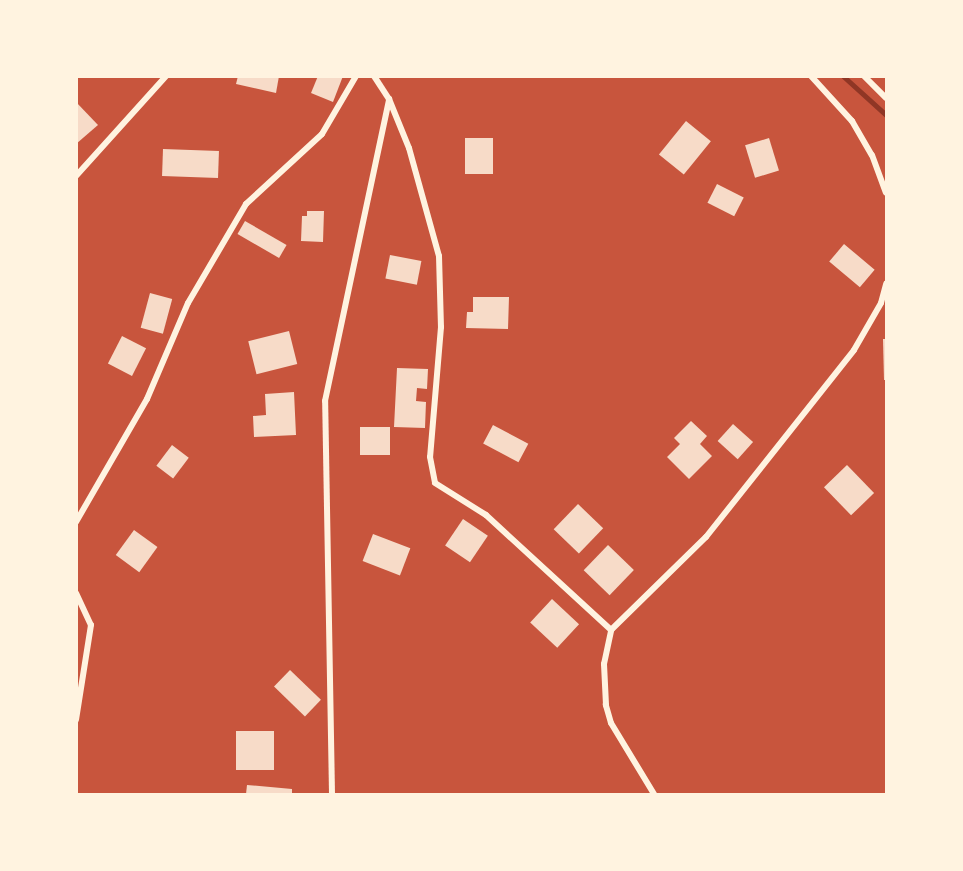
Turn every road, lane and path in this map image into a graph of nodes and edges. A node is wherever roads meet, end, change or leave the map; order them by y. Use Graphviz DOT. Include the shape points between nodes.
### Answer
graph roads {
  1 [pos="166,76"];
  2 [pos="356,76"];
  3 [pos="374,76"];
  4 [pos="811,76"];
  5 [pos="864,76"];
  6 [pos="886,98"];
  7 [pos="389,99"];
  8 [pos="76,176"];
  9 [pos="886,193"];
  10 [pos="886,284"];
  11 [pos="76,522"];
  12 [pos="76,593"];
  13 [pos="610,630"];
  14 [pos="76,720"];
  15 [pos="332,795"];
  16 [pos="654,795"];
  1 -- 8 [label="street"];
  2 -- 11 [label="street" via="322,134 246,204 188,303 147,399"];
  3 -- 7 [label="street"];
  4 -- 9 [label="street" via="852,121 872,154"];
  5 -- 6 [label="street"];
  7 -- 13 [label="street" via="409,148 438,256 441,327 430,458 435,483 486,515"];
  7 -- 15 [label="street" via="325,400"];
  10 -- 13 [label="street" via="881,303 854,350 706,537"];
  12 -- 14 [label="street" via="90,616 91,633"];
  13 -- 16 [label="street" via="604,663 606,705 611,723"];
}
